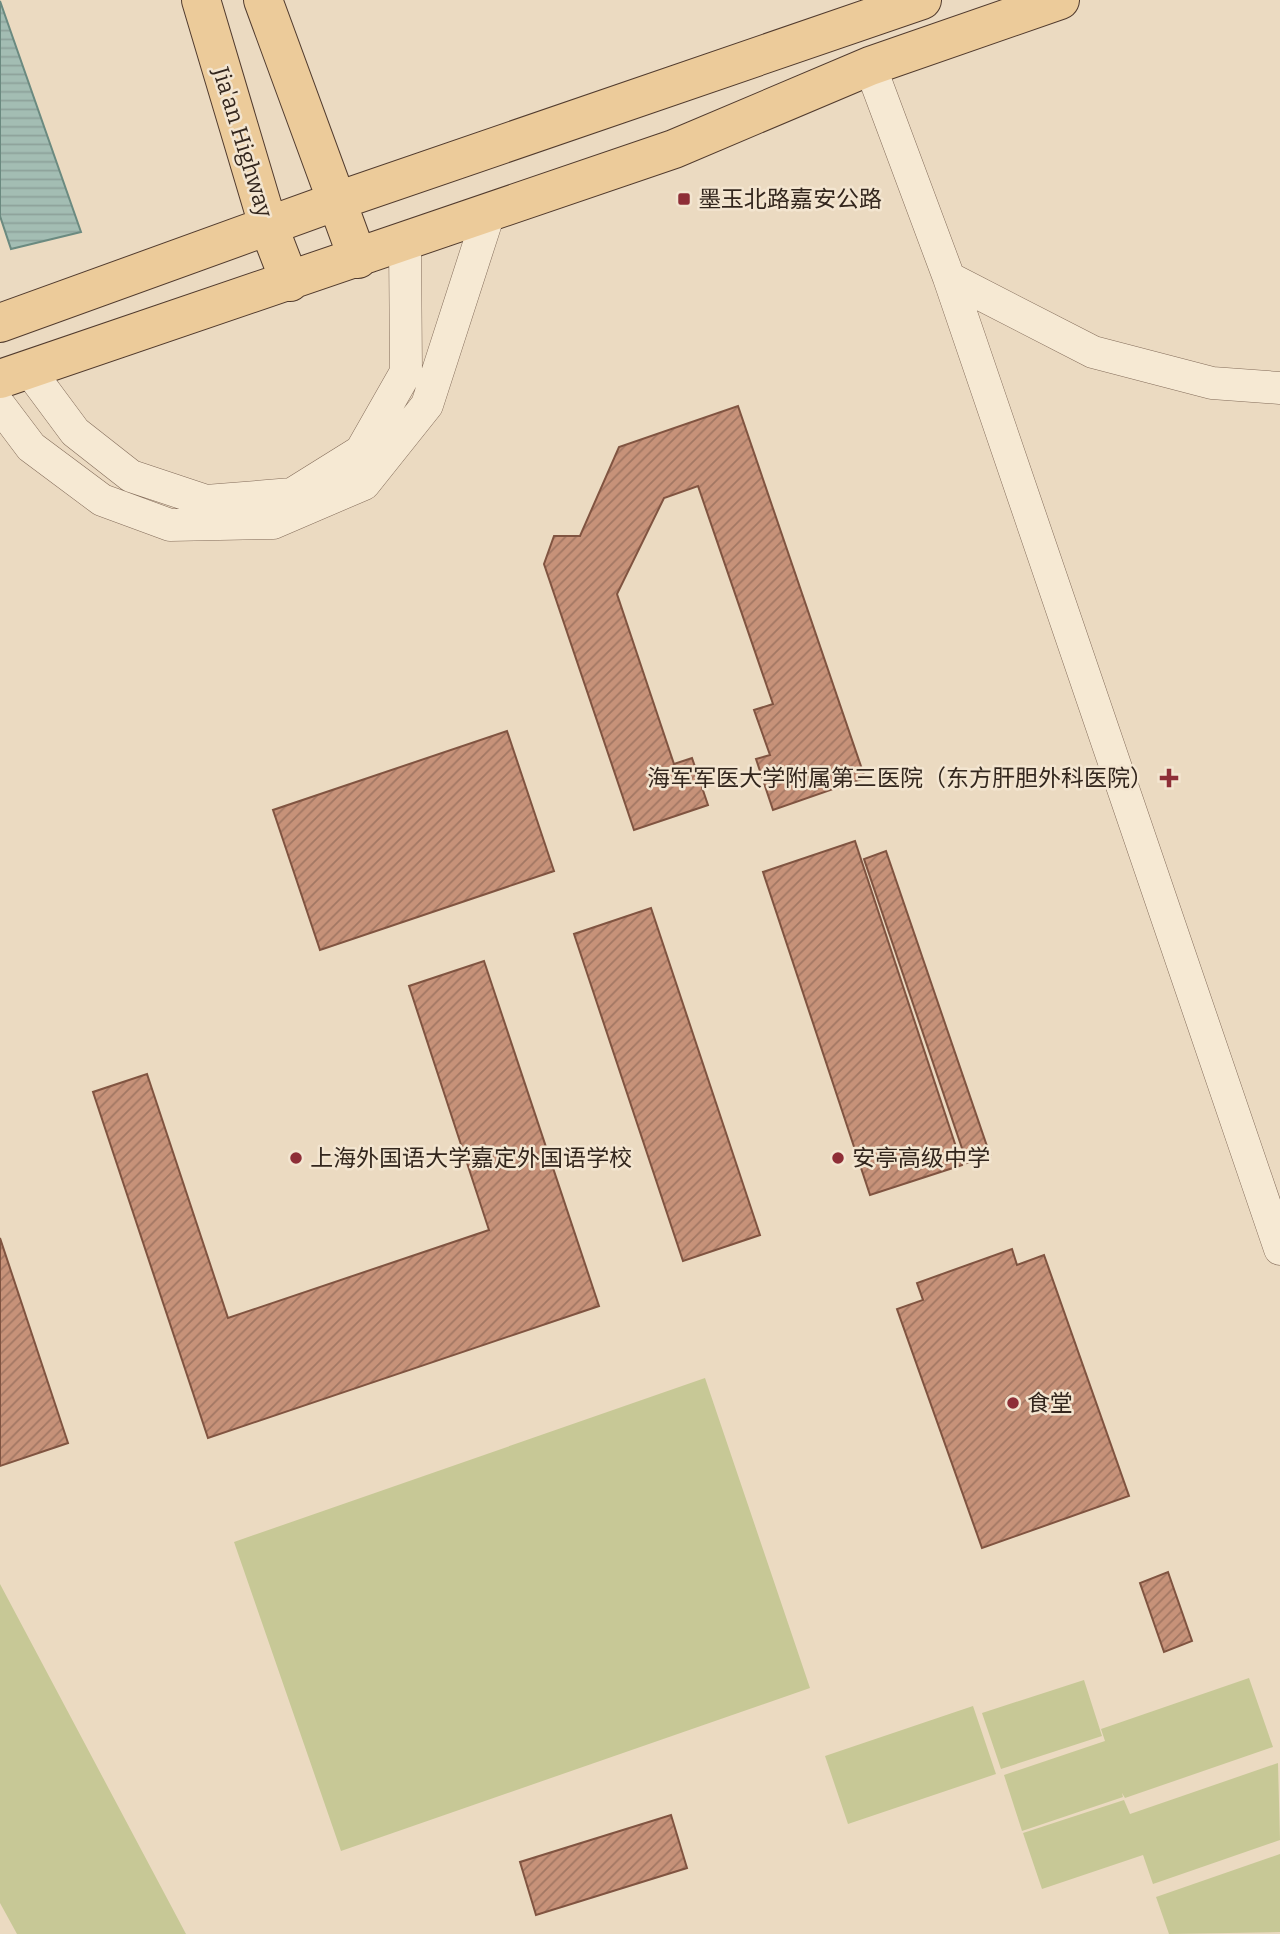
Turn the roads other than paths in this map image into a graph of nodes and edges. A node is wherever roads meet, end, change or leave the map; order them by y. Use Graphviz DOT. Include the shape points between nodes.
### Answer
graph roads {
  1 [pos="201,0"];
  2 [pos="263,0"];
  3 [pos="922,0"];
  4 [pos="1060,0"];
  5 [pos="870,66"];
  6 [pos="337,201"];
  7 [pos="489,213"];
  8 [pos="268,225"];
  9 [pos="405,242"];
  10 [pos="358,258"];
  11 [pos="949,278"];
  12 [pos="290,282"];
  13 [pos="0,323"];
  14 [pos="14,374"];
  15 [pos="1280,388"];
  16 [pos="0,406"];
  17 [pos="1280,1249"];
  1 -- 8 [label="main road, Jia'an Highway"];
  2 -- 6 [label="main road"];
  3 -- 6 [label="main road"];
  4 -- 5 [label="main road"];
  5 -- 7 [label="main road" via="674,149"];
  5 -- 11 [label="street"];
  6 -- 8 [label="main road"];
  6 -- 10 [label="main road"];
  7 -- 9 [label="main road"];
  7 -- 16 [label="street" via="427,405 364,484 273,523 170,525 102,500 31,447"];
  8 -- 12 [label="main road, Jia'an Highway"];
  8 -- 13 [label="main road"];
  9 -- 10 [label="main road"];
  9 -- 14 [label="street" via="406,372 361,451 292,494 206,501 131,476 75,432"];
  10 -- 12 [label="main road"];
  11 -- 15 [label="street" via="1093,352 1212,383"];
  11 -- 17 [label="street"];
  12 -- 14 [label="main road"];
}
